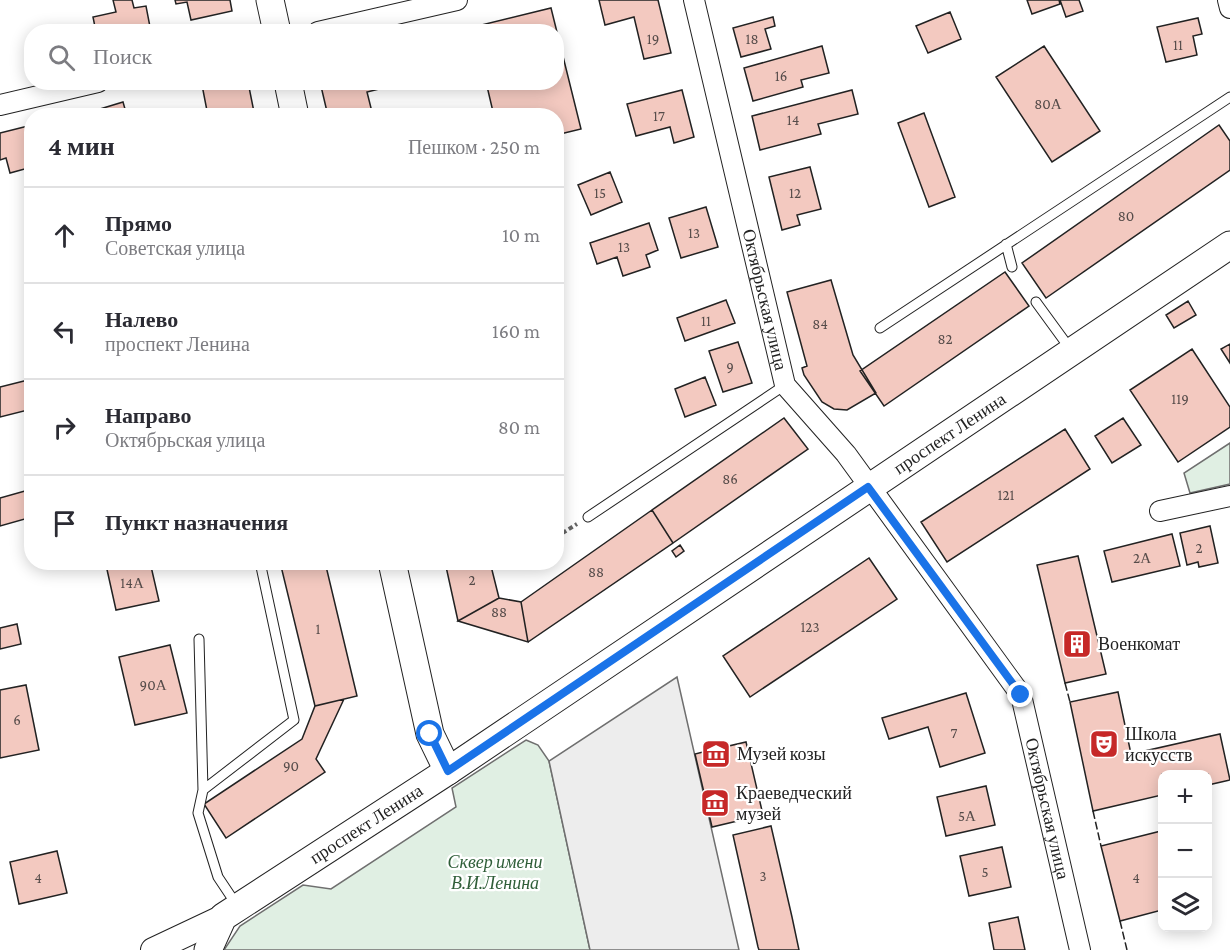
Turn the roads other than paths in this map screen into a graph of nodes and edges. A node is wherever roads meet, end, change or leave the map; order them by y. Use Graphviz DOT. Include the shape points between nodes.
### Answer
graph roads {
  1 [pos="270,0"];
  2 [pos="457,0"];
  3 [pos="694,0"];
  4 [pos="1228,0"];
  5 [pos="1230,8"];
  6 [pos="275,24"];
  7 [pos="353,24"];
  8 [pos="64,90"];
  9 [pos="290,90"];
  10 [pos="1230,97"];
  11 [pos="0,105"];
  12 [pos="293,108"];
  13 [pos="1006,244"];
  14 [pos="1230,245"];
  15 [pos="1012,267"];
  16 [pos="1036,302"];
  17 [pos="880,328"];
  18 [pos="1072,352"];
  19 [pos="785,385"];
  20 [pos="868,487"];
  21 [pos="1230,496"];
  22 [pos="1160,511"];
  23 [pos="588,517"];
  24 [pos="262,570"];
  25 [pos="394,570"];
  26 [pos="199,639"];
  27 [pos="448,771"];
  28 [pos="203,790"];
  29 [pos="231,912"];
  30 [pos="153,950"];
  31 [pos="208,950"];
  32 [pos="1080,950"];
  1 -- 6 [label="main road"];
  2 -- 7 [label="street"];
  3 -- 19 [label="street, Октябрьская улица"];
  4 -- 5 [label="street"];
  8 -- 11 [label="street"];
  9 -- 12 [label="main road"];
  10 -- 13 [label="lane"];
  13 -- 15 [label="lane"];
  13 -- 17 [label="lane"];
  14 -- 18 [label="main road, проспект Ленина"];
  16 -- 18 [label="lane"];
  18 -- 20 [label="main road, проспект Ленина"];
  19 -- 20 [label="street, Октябрьская улица" via="846,454"];
  19 -- 23 [label="lane"];
  20 -- 27 [label="main road, проспект Ленина"];
  20 -- 32 [label="street, Октябрьская улица" via="1021,695"];
  21 -- 22 [label="street"];
  24 -- 28 [label="lane" via="294,720"];
  25 -- 27 [label="main road" via="430,734"];
  26 -- 28 [label="lane"];
  27 -- 29 [label="main road, проспект Ленина"];
  28 -- 29 [label="lane" via="198,813"];
  29 -- 30 [label="street, проспект Ленина"];
  29 -- 31 [label="main road"];
}
